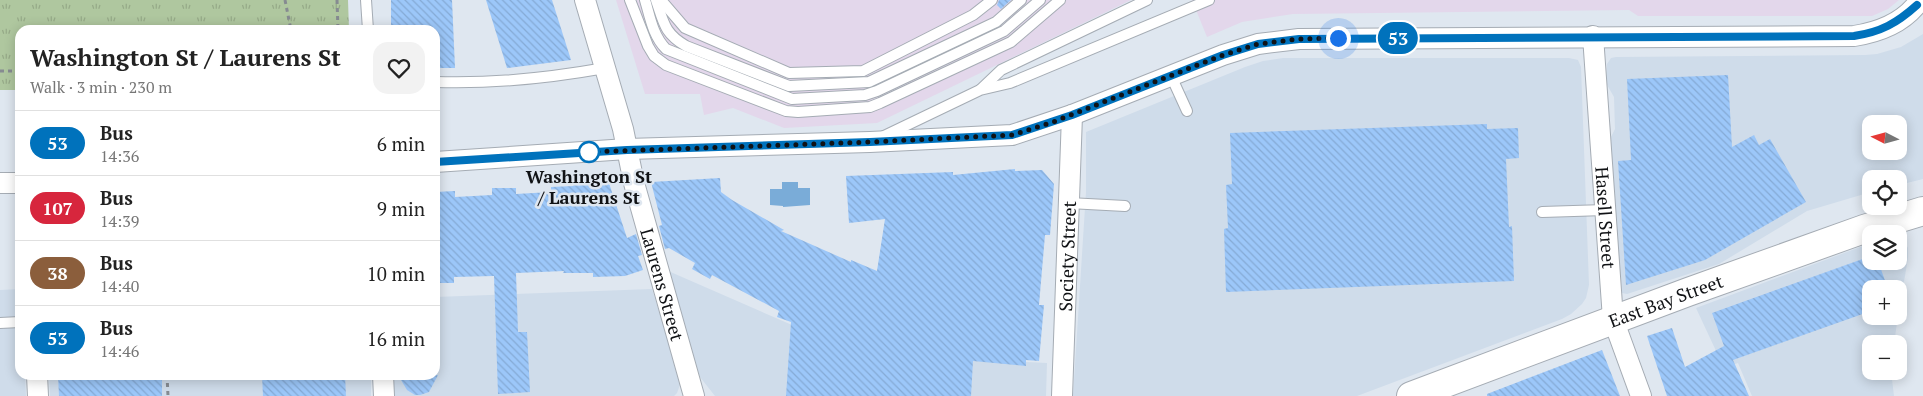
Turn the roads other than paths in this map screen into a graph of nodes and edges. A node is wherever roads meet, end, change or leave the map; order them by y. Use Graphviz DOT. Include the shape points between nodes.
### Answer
graph roads {
  1 [pos="366,0"];
  2 [pos="585,0"];
  3 [pos="630,0"];
  4 [pos="645,0"];
  5 [pos="656,0"];
  6 [pos="661,0"];
  7 [pos="992,0"];
  8 [pos="1021,0"];
  9 [pos="1040,0"];
  10 [pos="1060,0"];
  11 [pos="1147,0"];
  12 [pos="1209,0"];
  13 [pos="1918,2"];
  14 [pos="368,25"];
  15 [pos="1593,36"];
  16 [pos="605,68"];
  17 [pos="1171,76"];
  18 [pos="440,82"];
  19 [pos="980,90"];
  20 [pos="1187,111"];
  21 [pos="1072,115"];
  22 [pos="870,142"];
  23 [pos="627,150"];
  24 [pos="440,162"];
  25 [pos="0,183"];
  26 [pos="15,183"];
  27 [pos="1069,202"];
  28 [pos="1125,206"];
  29 [pos="1605,210"];
  30 [pos="1923,211"];
  31 [pos="1542,212"];
  32 [pos="1613,319"];
  33 [pos="15,322"];
  34 [pos="0,323"];
  35 [pos="37,380"];
  36 [pos="383,380"];
  37 [pos="38,396"];
  38 [pos="384,396"];
  39 [pos="694,396"];
  40 [pos="1062,396"];
  41 [pos="1411,396"];
  42 [pos="1641,396"];
  1 -- 14 [label="lane"];
  2 -- 16 [label="street, Laurens Street"];
  3 -- 10 [label="lane" via="648,46 654,56 666,65 786,111 798,112 870,107 880,103 1011,42"];
  4 -- 9 [label="lane" via="652,26 666,50 792,98 865,95 877,91 1004,31"];
  5 -- 8 [label="lane" via="673,38 789,86 869,82 996,22"];
  6 -- 7 [label="lane" via="685,28 789,72 864,71 973,15"];
  11 -- 19 [label="lane" via="1001,70"];
  12 -- 19 [label="lane" via="1010,83"];
  13 -- 15 [label="street" via="1895,24 1854,36"];
  15 -- 17 [label="street" via="1299,39 1258,44"];
  15 -- 29 [label="street, Hasell Street"];
  16 -- 18 [label="lane" via="515,80"];
  16 -- 23 [label="street, Laurens Street"];
  17 -- 20 [label="lane"];
  17 -- 21 [label="street"];
  19 -- 22 [label="lane"];
  21 -- 22 [label="street" via="1012,135"];
  21 -- 27 [label="street, Society Street"];
  22 -- 23 [label="street"];
  23 -- 24 [label="street"];
  23 -- 39 [label="street, Laurens Street"];
  25 -- 26 [label="street"];
  27 -- 28 [label="lane"];
  27 -- 40 [label="street, Society Street"];
  29 -- 31 [label="lane"];
  29 -- 32 [label="street, Hasell Street"];
  30 -- 32 [label="street, East Bay Street"];
  32 -- 41 [label="street, East Bay Street"];
  32 -- 42 [label="street, Hasell Street"];
  33 -- 34 [label="lane"];
  35 -- 37 [label="street"];
  36 -- 38 [label="street"];
}
